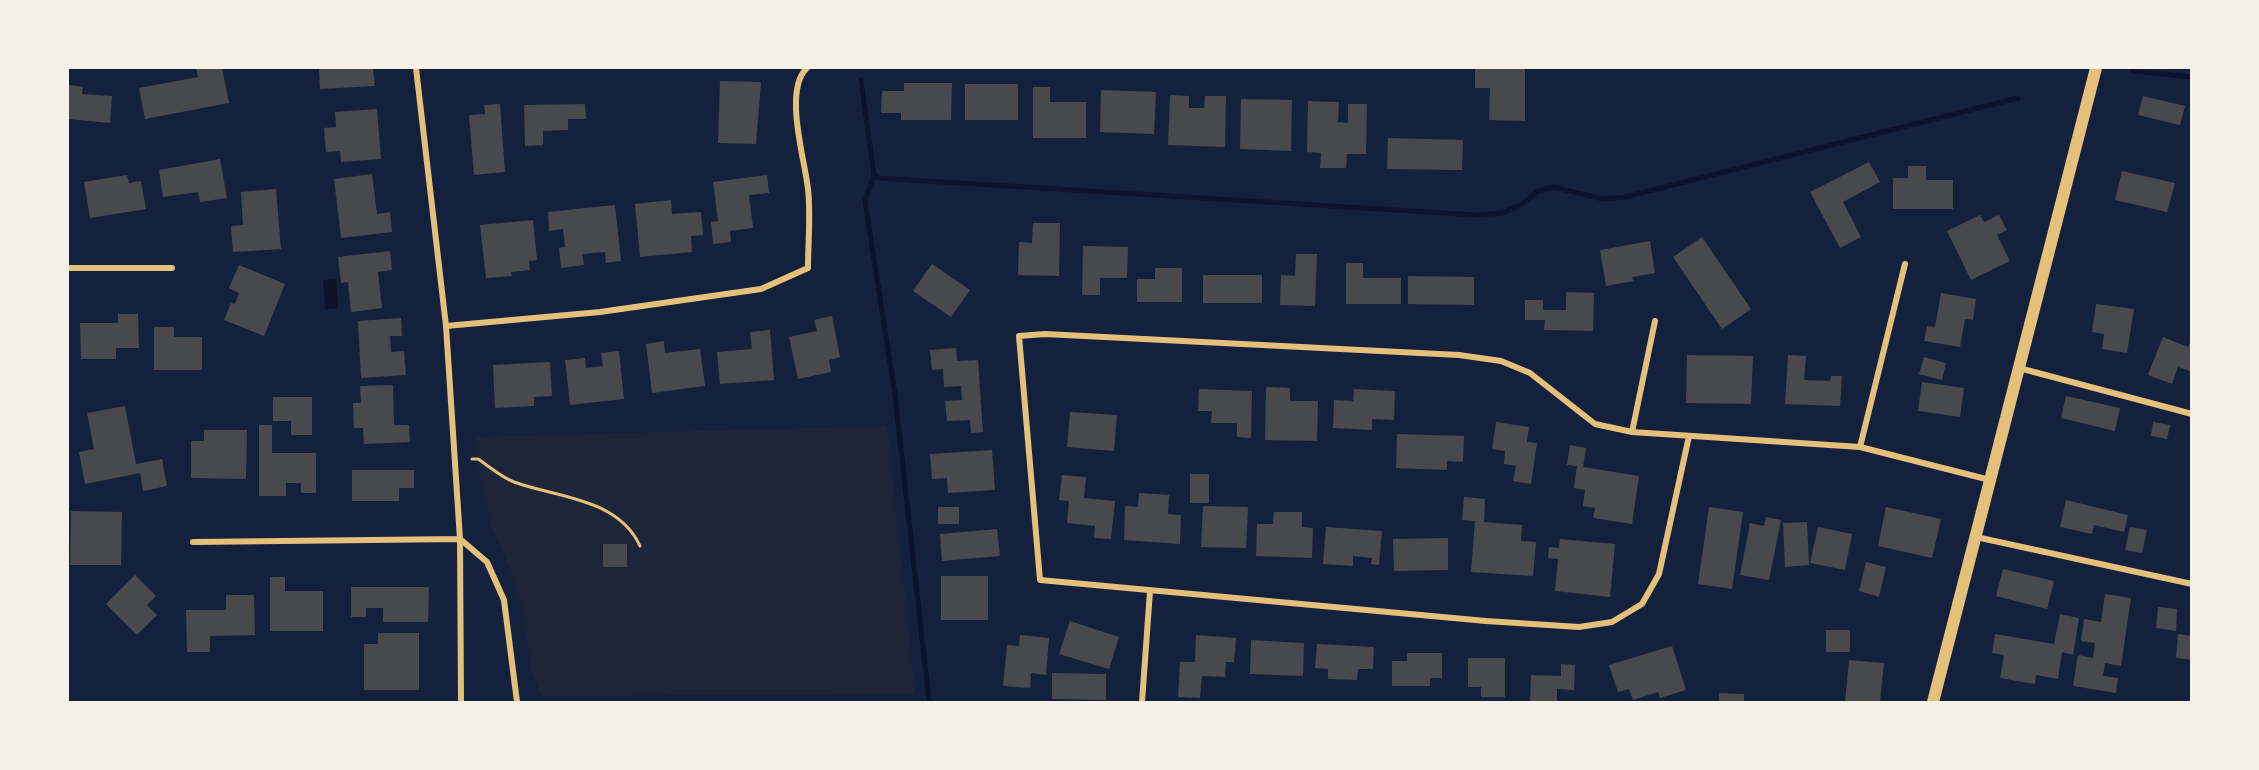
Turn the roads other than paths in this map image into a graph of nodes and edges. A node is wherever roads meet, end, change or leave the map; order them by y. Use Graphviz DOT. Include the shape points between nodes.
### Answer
graph roads {
  1 [pos="416,68"];
  2 [pos="807,68"];
  3 [pos="2096,68"];
  4 [pos="1905,264"];
  5 [pos="68,268"];
  6 [pos="172,268"];
  7 [pos="1655,321"];
  8 [pos="447,326"];
  9 [pos="2019,368"];
  10 [pos="2192,414"];
  11 [pos="1632,432"];
  12 [pos="1689,436"];
  13 [pos="1860,447"];
  14 [pos="1991,480"];
  15 [pos="1976,537"];
  16 [pos="460,538"];
  17 [pos="193,542"];
  18 [pos="2192,584"];
  19 [pos="1150,591"];
  20 [pos="461,702"];
  21 [pos="516,702"];
  22 [pos="1142,702"];
  23 [pos="1933,702"];
  1 -- 8 [label="street"];
  2 -- 8 [label="street" via="801,73 795,118 808,190 808,268 760,289 600,312"];
  3 -- 9 [label="main road"];
  4 -- 13 [label="street"];
  5 -- 6 [label="street"];
  7 -- 11 [label="street"];
  8 -- 16 [label="street"];
  9 -- 10 [label="street"];
  9 -- 14 [label="main road"];
  11 -- 12 [label="street"];
  11 -- 19 [label="street" via="1594,424 1530,373 1501,361 1045,334 1019,336 1040,580"];
  12 -- 13 [label="street"];
  12 -- 19 [label="street" via="1659,574 1642,604 1612,622 1579,627 1486,621"];
  13 -- 14 [label="street"];
  14 -- 15 [label="main road"];
  15 -- 18 [label="street"];
  15 -- 23 [label="main road"];
  16 -- 17 [label="street"];
  16 -- 20 [label="street"];
  16 -- 21 [label="street" via="487,562 504,600"];
  19 -- 22 [label="street"];
}
